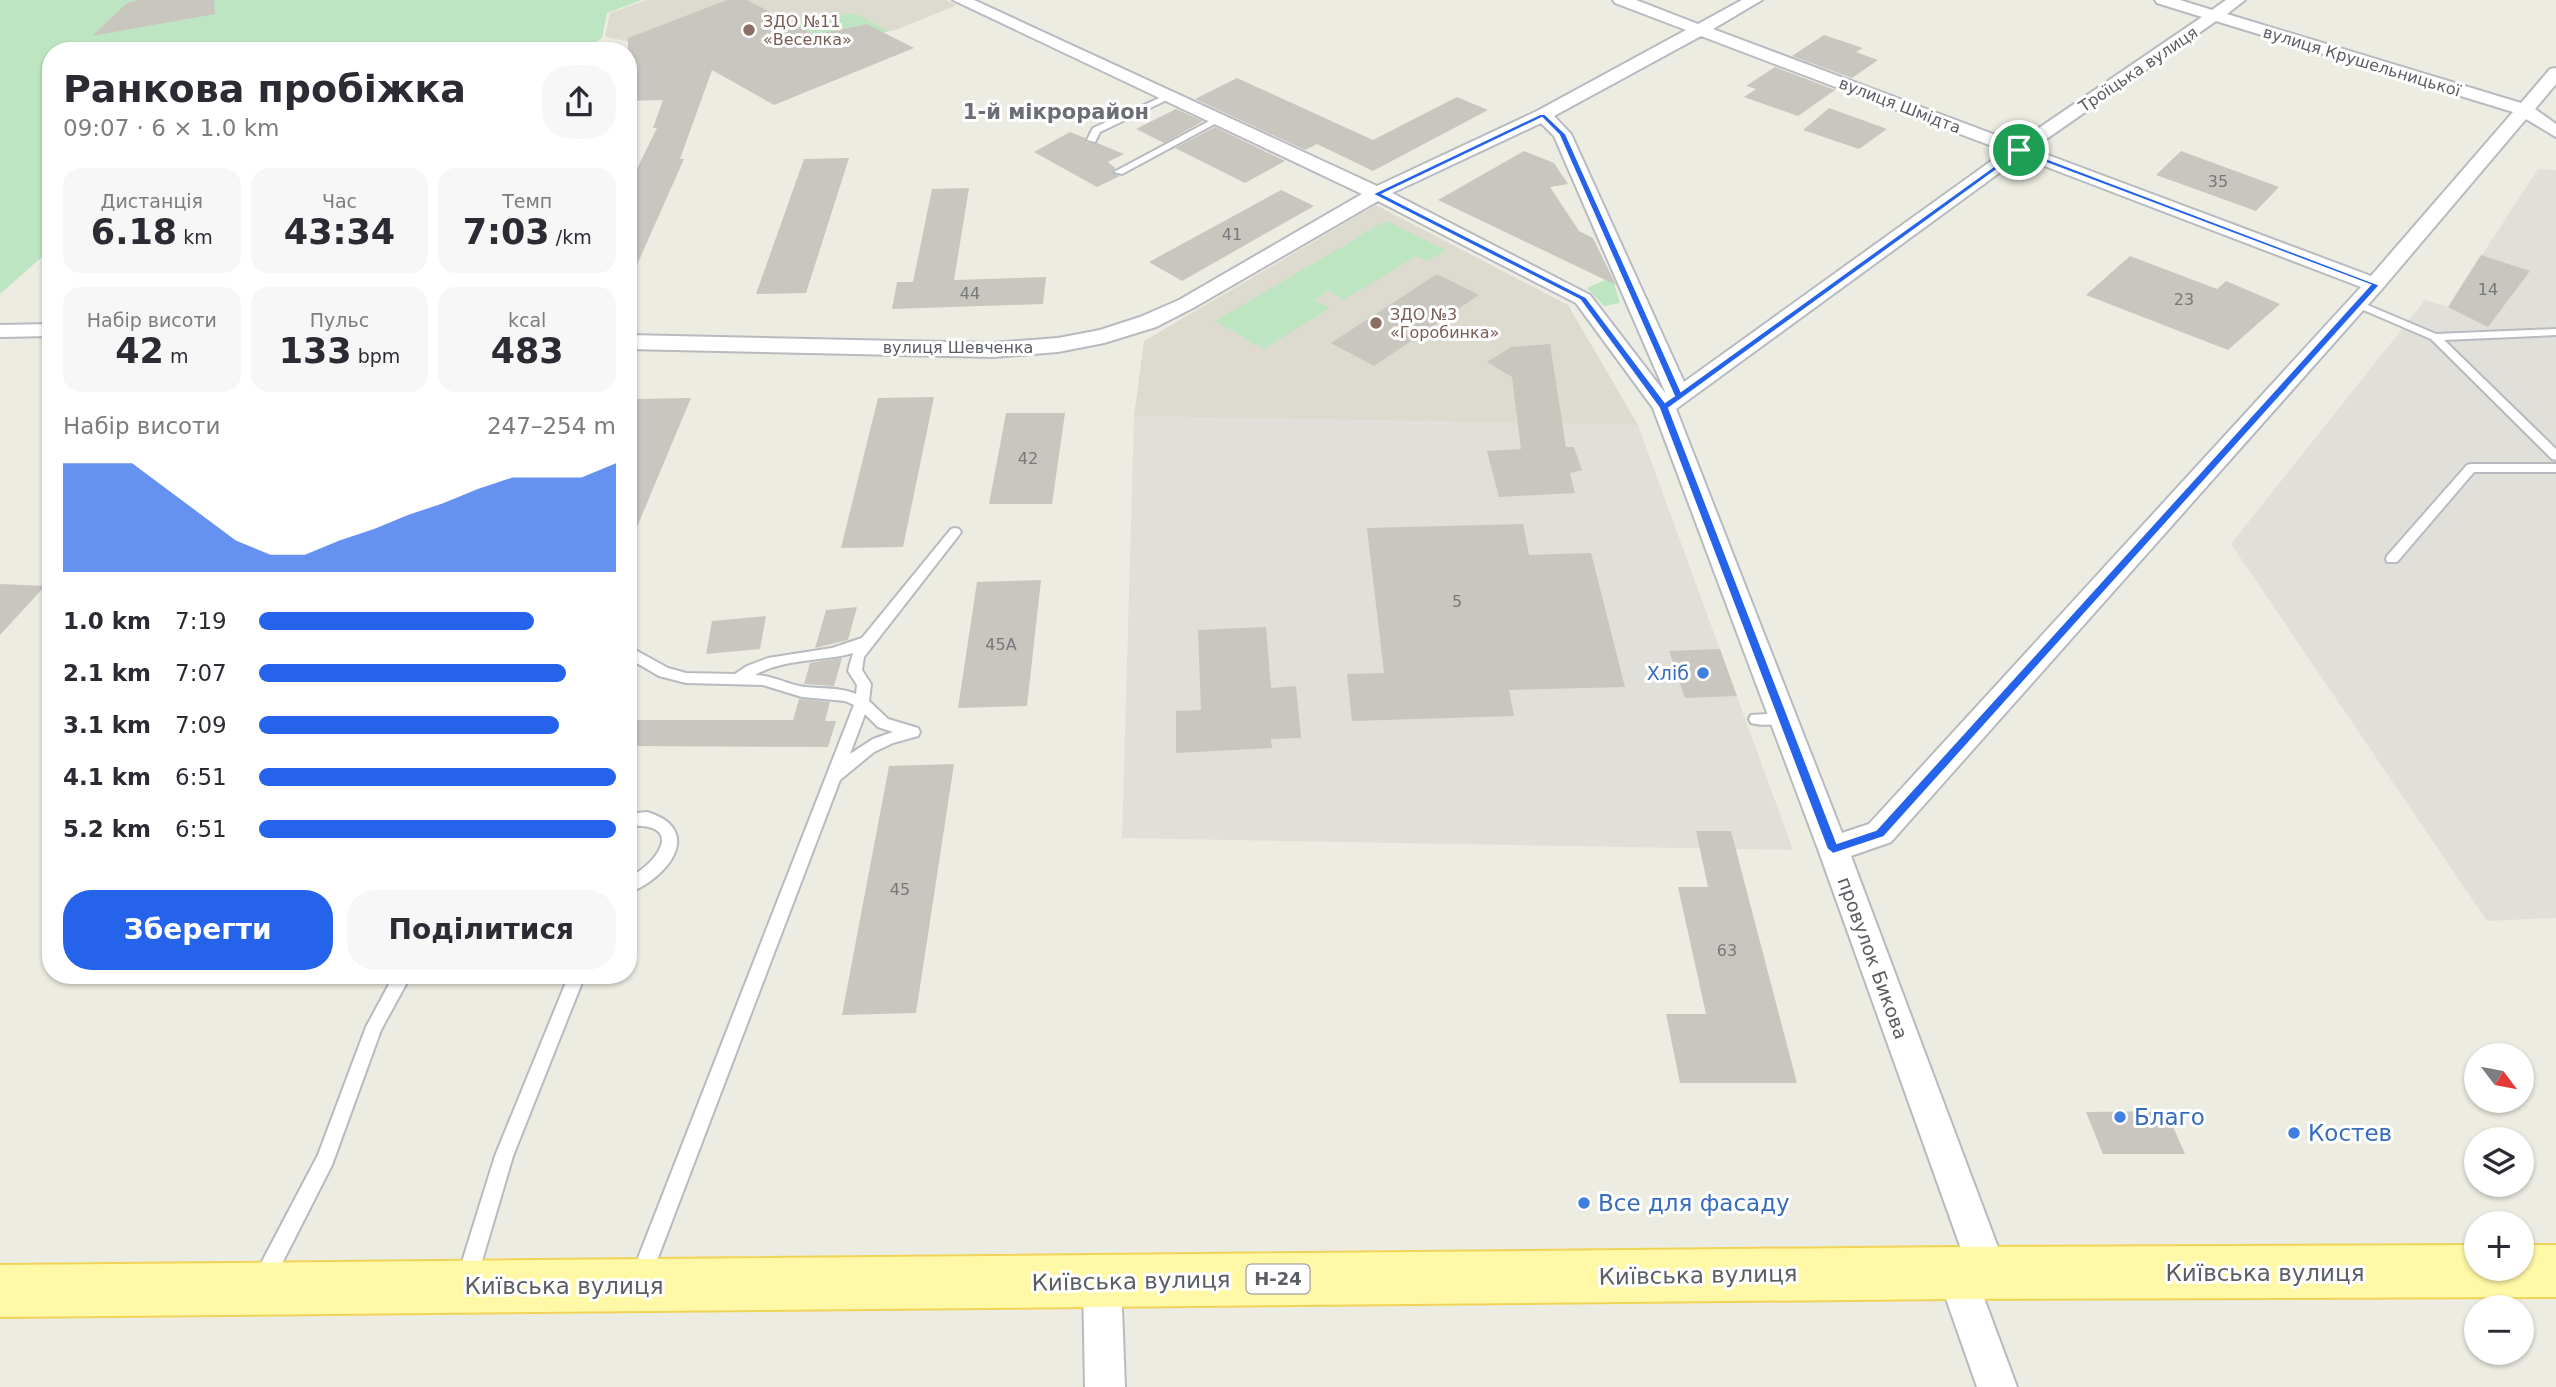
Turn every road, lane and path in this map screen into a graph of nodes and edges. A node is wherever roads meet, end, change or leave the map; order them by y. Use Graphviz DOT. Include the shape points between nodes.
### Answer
graph roads {
  1 [pos="961,0"];
  2 [pos="1621,0"];
  3 [pos="1754,0"];
  4 [pos="2163,0"];
  5 [pos="2237,0"];
  6 [pos="2216,16"];
  7 [pos="1700,29"];
  8 [pos="2556,73"];
  9 [pos="1169,97"];
  10 [pos="2524,110"];
  11 [pos="1543,115"];
  12 [pos="1219,120"];
  13 [pos="2556,132"];
  14 [pos="1093,140"];
  15 [pos="2019,150"];
  16 [pos="1119,172"];
  17 [pos="1376,194"];
  18 [pos="2375,285"];
  19 [pos="2358,304"];
  20 [pos="42,330"];
  21 [pos="0,331"];
  22 [pos="2556,332"];
  23 [pos="2435,337"];
  24 [pos="637,342"];
  25 [pos="1672,402"];
  26 [pos="2556,456"];
  27 [pos="2556,468"];
  28 [pos="955,532"];
  29 [pos="2392,559"];
  30 [pos="866,642"];
  31 [pos="637,656"];
  32 [pos="736,680"];
  33 [pos="862,703"];
  34 [pos="830,786"];
  35 [pos="637,820"];
  36 [pos="1833,849"];
  37 [pos="637,882"];
  38 [pos="398,984"];
  39 [pos="573,984"];
  40 [pos="2556,1271"];
  41 [pos="1973,1273"];
  42 [pos="1102,1281"];
  43 [pos="637,1285"];
  44 [pos="464,1286"];
  45 [pos="258,1288"];
  46 [pos="0,1291"];
  47 [pos="1105,1387"];
  48 [pos="1997,1387"];
  1 -- 9 [label="street"];
  2 -- 7 [label="street, вулиця Шмідта"];
  3 -- 7 [label="street, вулиця Шевченка"];
  4 -- 6 [label="street, вулиця Крушельницької"];
  5 -- 6 [label="street, Троїцька вулиця"];
  6 -- 10 [label="street, вулиця Крушельницької"];
  6 -- 15 [label="street, Троїцька вулиця"];
  7 -- 11 [label="street, вулиця Шевченка"];
  7 -- 15 [label="street, вулиця Шмідта"];
  8 -- 10 [label="street"];
  9 -- 12 [label="street"];
  9 -- 14 [label="lane" via="1096,130"];
  10 -- 13 [label="street, вулиця Крушельницької"];
  10 -- 18 [label="street"];
  11 -- 17 [label="street, вулиця Шевченка"];
  11 -- 25 [label="street, провулок Бикова" via="1562,134"];
  12 -- 16 [label="lane"];
  12 -- 17 [label="street"];
  15 -- 18 [label="street, вулиця Шмідта"];
  15 -- 25 [label="street, Троїцька вулиця"];
  17 -- 24 [label="street, вулиця Шевченка" via="1186,304 1148,321 1069,343 993,350"];
  17 -- 25 [label="street" via="1583,299"];
  18 -- 19 [label="street"];
  19 -- 23 [label="lane"];
  19 -- 36 [label="street" via="1880,833"];
  20 -- 21 [label="street"];
  22 -- 23 [label="lane"];
  23 -- 26 [label="lane"];
  25 -- 36 [label="street, провулок Бикова" via="1770,719"];
  27 -- 29 [label="lane" via="2471,468"];
  28 -- 30 [label="lane"];
  30 -- 32 [label="lane" via="848,651 764,662"];
  30 -- 33 [label="lane" via="855,671 864,684"];
  31 -- 32 [label="lane" via="686,678"];
  32 -- 33 [label="lane" via="763,680"];
  33 -- 34 [label="lane"];
  33 -- 34 [label="lane" via="883,723 913,732 869,747"];
  34 -- 43 [label="lane"];
  35 -- 37 [label="lane" via="660,824 670,840 663,863"];
  36 -- 41 [label="street, провулок Бикова"];
  38 -- 45 [label="lane" via="374,1027 326,1158"];
  39 -- 44 [label="lane" via="504,1156"];
  40 -- 41 [label="main road, Київська вулиця / Н-24"];
  41 -- 42 [label="main road, Київська вулиця / Н-24"];
  41 -- 48 [label="street, провулок Бикова"];
  42 -- 43 [label="main road, Київська вулиця / Н-24"];
  42 -- 47 [label="street"];
  43 -- 44 [label="main road, Київська вулиця / Н-24"];
  44 -- 45 [label="main road, Київська вулиця / Н-24"];
  45 -- 46 [label="main road, Київська вулиця / Н-24"];
}
